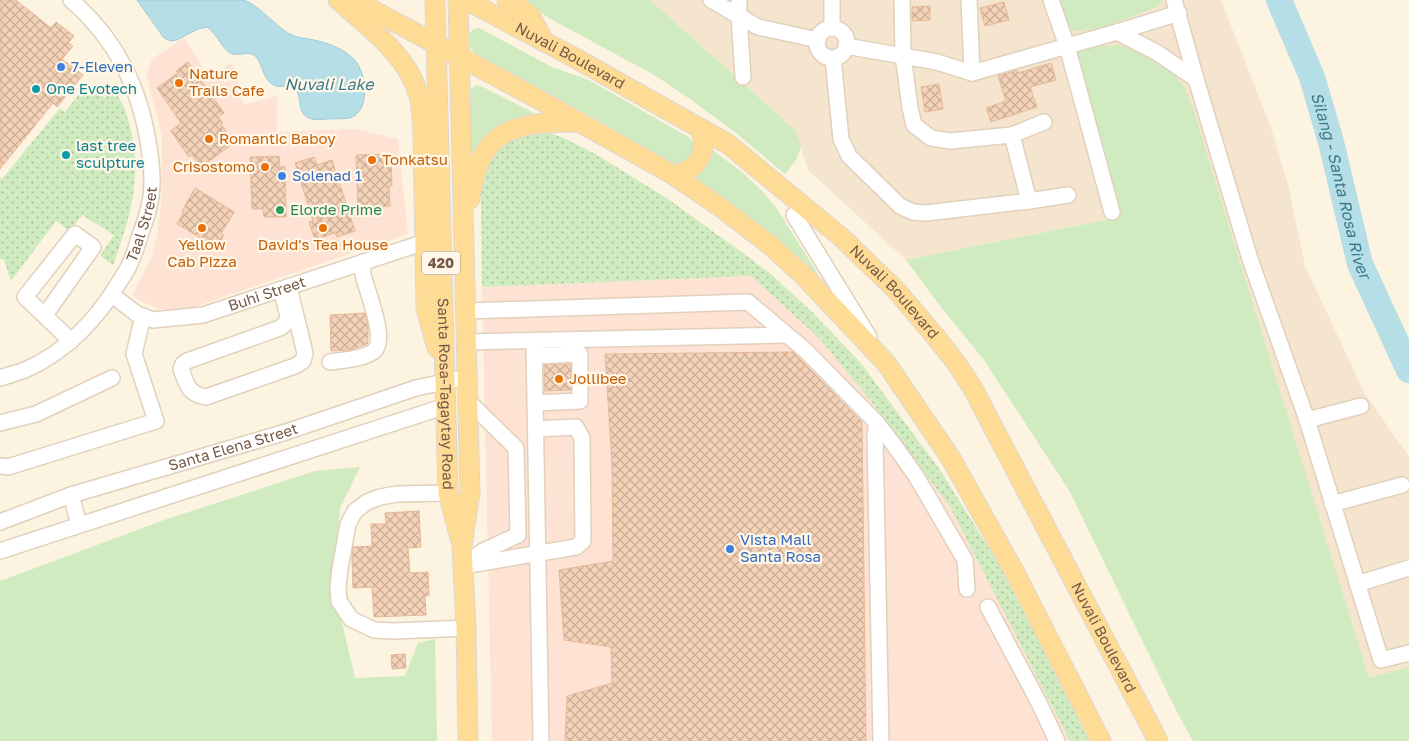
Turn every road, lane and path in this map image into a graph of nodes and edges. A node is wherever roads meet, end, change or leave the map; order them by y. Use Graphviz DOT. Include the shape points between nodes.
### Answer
graph roads {
  1 [pos="71,0"];
  2 [pos="338,0"];
  3 [pos="354,0"];
  4 [pos="435,0"];
  5 [pos="458,0"];
  6 [pos="466,0"];
  7 [pos="507,0"];
  8 [pos="711,0"];
  9 [pos="739,0"];
  10 [pos="832,0"];
  11 [pos="902,0"];
  12 [pos="969,0"];
  13 [pos="1051,0"];
  14 [pos="1177,7"];
  15 [pos="739,16"];
  16 [pos="832,28"];
  17 [pos="1117,32"];
  18 [pos="818,40"];
  19 [pos="544,42"];
  20 [pos="436,44"];
  21 [pos="846,46"];
  22 [pos="1067,46"];
  23 [pos="903,55"];
  24 [pos="459,56"];
  25 [pos="833,58"];
  26 [pos="972,73"];
  27 [pos="743,77"];
  28 [pos="1196,79"];
  29 [pos="580,122"];
  30 [pos="1044,122"];
  31 [pos="700,128"];
  32 [pos="1012,135"];
  33 [pos="439,148"];
  34 [pos="672,174"];
  35 [pos="1068,195"];
  36 [pos="424,196"];
  37 [pos="1029,201"];
  38 [pos="1112,212"];
  39 [pos="794,216"];
  40 [pos="425,242"];
  41 [pos="463,243"];
  42 [pos="362,262"];
  43 [pos="285,288"];
  44 [pos="112,295"];
  45 [pos="466,311"];
  46 [pos="45,315"];
  47 [pos="143,316"];
  48 [pos="786,335"];
  49 [pos="71,341"];
  50 [pos="466,342"];
  51 [pos="534,348"];
  52 [pos="330,362"];
  53 [pos="886,363"];
  54 [pos="467,377"];
  55 [pos="0,378"];
  56 [pos="112,378"];
  57 [pos="445,380"];
  58 [pos="468,401"];
  59 [pos="535,403"];
  60 [pos="446,406"];
  61 [pos="1361,406"];
  62 [pos="1307,420"];
  63 [pos="0,423"];
  64 [pos="877,423"];
  65 [pos="536,429"];
  66 [pos="0,466"];
  67 [pos="1402,485"];
  68 [pos="448,492"];
  69 [pos="71,495"];
  70 [pos="1332,504"];
  71 [pos="0,522"];
  72 [pos="79,525"];
  73 [pos="462,546"];
  74 [pos="0,551"];
  75 [pos="538,553"];
  76 [pos="463,566"];
  77 [pos="1409,568"];
  78 [pos="1357,584"];
  79 [pos="966,589"];
  80 [pos="988,607"];
  81 [pos="466,628"];
  82 [pos="1409,653"];
  83 [pos="468,741"];
  84 [pos="541,741"];
  85 [pos="881,741"];
  86 [pos="1058,741"];
  87 [pos="1101,741"];
  88 [pos="1158,741"];
  1 -- 44 [label="street, Taal Street" via="120,57 137,93 149,148 152,179 149,207 131,262"];
  2 -- 36 [label="main road" via="388,45 413,82 421,111"];
  3 -- 20 [label="main road"];
  4 -- 20 [label="main road, Santa Rosa-Tagaytay Road / 420"];
  5 -- 24 [label="main road, Santa Rosa-Tagaytay Road / 420"];
  6 -- 19 [label="main road, Nuvali Boulevard"];
  7 -- 19 [label="main road" via="530,15"];
  8 -- 15 [label="street"];
  9 -- 15 [label="street"];
  10 -- 16 [label="street"];
  11 -- 23 [label="street"];
  12 -- 26 [label="street"];
  13 -- 22 [label="street"];
  14 -- 17 [label="street"];
  14 -- 28 [label="street"];
  15 -- 18 [label="street" via="758,27"];
  15 -- 27 [label="street"];
  16 -- 18 [label="street" via="821,34"];
  16 -- 21 [label="street" via="844,34"];
  17 -- 22 [label="street"];
  17 -- 28 [label="street" via="1156,52"];
  18 -- 25 [label="street" via="817,45 823,54"];
  19 -- 31 [label="main road, Nuvali Boulevard"];
  20 -- 24 [label="main road"];
  20 -- 33 [label="main road, Santa Rosa-Tagaytay Road / 420"];
  21 -- 23 [label="street"];
  21 -- 25 [label="street" via="842,54"];
  22 -- 26 [label="street"];
  22 -- 38 [label="street"];
  23 -- 26 [label="street"];
  23 -- 32 [label="street" via="914,125 931,138 950,141"];
  24 -- 29 [label="main road"];
  24 -- 41 [label="main road, Santa Rosa-Tagaytay Road / 420"];
  25 -- 37 [label="street" via="841,139 849,156 900,206 926,213"];
  28 -- 62 [label="street" via="1250,258"];
  29 -- 34 [label="main road"];
  29 -- 41 [label="main road" via="529,124 494,140 476,170"];
  30 -- 32 [label="street"];
  31 -- 34 [label="main road" via="704,140 696,164 684,172"];
  31 -- 88 [label="main road, Nuvali Boulevard" via="728,144 876,269 912,307 957,364"];
  32 -- 37 [label="street"];
  33 -- 36 [label="main road"];
  33 -- 57 [label="main road, Santa Rosa-Tagaytay Road / 420"];
  34 -- 53 [label="main road" via="770,245"];
  35 -- 37 [label="street"];
  36 -- 40 [label="main road"];
  39 -- 53 [label="street"];
  40 -- 42 [label="street, Buhi Street"];
  40 -- 57 [label="main road" via="426,309"];
  41 -- 45 [label="main road, Santa Rosa-Tagaytay Road / 420"];
  42 -- 43 [label="street, Buhi Street"];
  42 -- 52 [label="street" via="377,319 379,344 366,356"];
  43 -- 43 [label="street" via="286,323 280,328 187,361 181,369 188,389 206,397 303,361 305,353"];
  43 -- 47 [label="street, Buhi Street" via="203,316 153,320"];
  44 -- 47 [label="street, Buhi Street"];
  44 -- 49 [label="street, Taal Street" via="94,319"];
  45 -- 48 [label="street" via="748,302"];
  45 -- 50 [label="main road, Santa Rosa-Tagaytay Road / 420"];
  46 -- 46 [label="street" via="93,247 75,234 25,297"];
  46 -- 49 [label="street"];
  47 -- 66 [label="street" via="134,354 156,421 8,468"];
  48 -- 51 [label="street"];
  48 -- 64 [label="street"];
  49 -- 55 [label="street, Taal Street" via="25,370"];
  50 -- 51 [label="street"];
  50 -- 54 [label="main road, Santa Rosa-Tagaytay Road / 420"];
  51 -- 59 [label="street"];
  51 -- 59 [label="street" via="580,354 580,401"];
  53 -- 87 [label="main road" via="950,456 1014,571"];
  54 -- 57 [label="street, Santa Elena Street"];
  54 -- 58 [label="main road, Santa Rosa-Tagaytay Road / 420"];
  56 -- 63 [label="street" via="36,414"];
  57 -- 60 [label="main road, Santa Rosa-Tagaytay Road / 420"];
  57 -- 69 [label="street, Santa Elena Street" via="286,432"];
  58 -- 73 [label="main road, Santa Rosa-Tagaytay Road / 420" via="470,492"];
  58 -- 76 [label="street" via="516,448 518,534 483,551"];
  59 -- 65 [label="street"];
  60 -- 68 [label="main road, Santa Rosa-Tagaytay Road / 420"];
  60 -- 72 [label="street, Santa Elena Street"];
  61 -- 62 [label="street"];
  62 -- 70 [label="street"];
  64 -- 79 [label="street" via="916,476 965,560"];
  64 -- 85 [label="street"];
  65 -- 75 [label="street"];
  65 -- 75 [label="street" via="576,427 582,438 583,541 576,547"];
  67 -- 70 [label="street"];
  68 -- 73 [label="main road, Santa Rosa-Tagaytay Road / 420"];
  68 -- 81 [label="street" via="380,497 355,511 348,524 339,578 339,601 351,619 374,630"];
  69 -- 71 [label="street, Santa Elena Street"];
  69 -- 72 [label="street"];
  70 -- 78 [label="street"];
  72 -- 74 [label="street, Santa Elena Street"];
  73 -- 76 [label="main road, Santa Rosa-Tagaytay Road / 420"];
  75 -- 76 [label="street"];
  75 -- 84 [label="street"];
  76 -- 81 [label="main road, Santa Rosa-Tagaytay Road / 420"];
  77 -- 78 [label="street"];
  78 -- 82 [label="street" via="1381,660"];
  80 -- 86 [label="street"];
  81 -- 83 [label="main road, Santa Rosa-Tagaytay Road / 420"];
}
